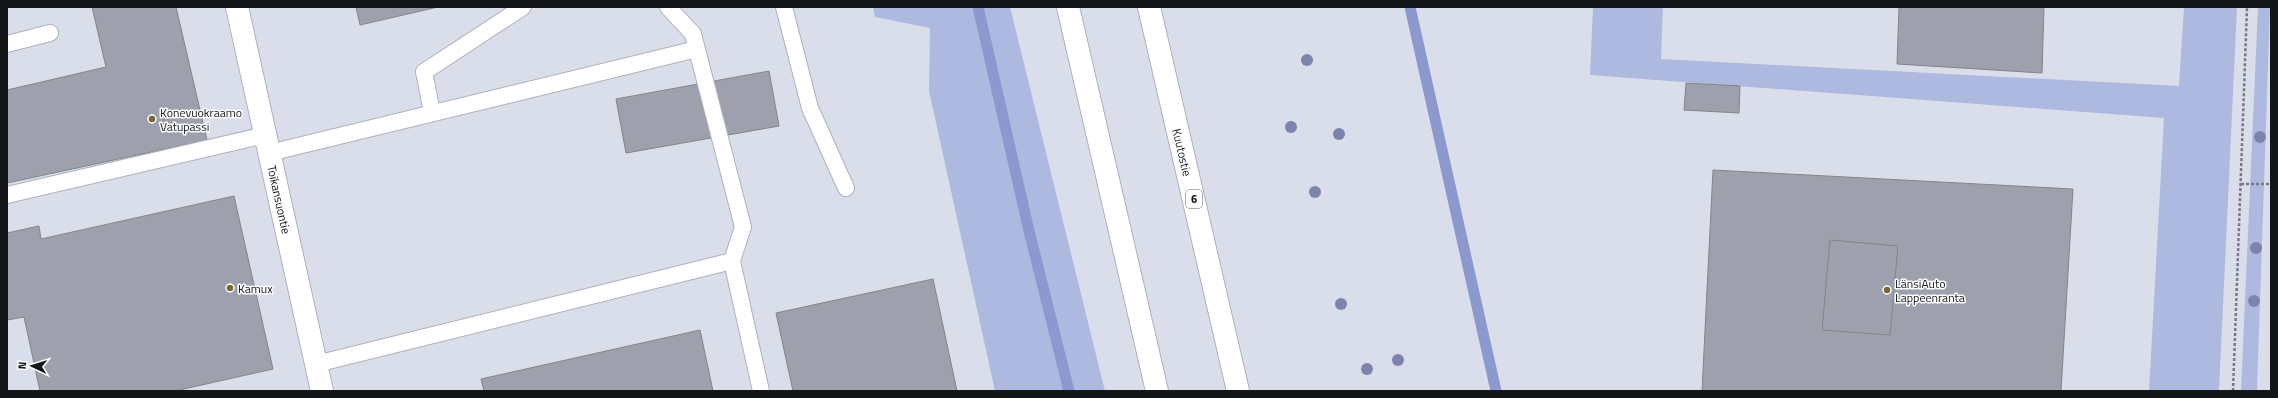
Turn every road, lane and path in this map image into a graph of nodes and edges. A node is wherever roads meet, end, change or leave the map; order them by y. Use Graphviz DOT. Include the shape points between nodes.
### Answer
graph roads {
  1 [pos="237,7"];
  2 [pos="523,7"];
  3 [pos="668,7"];
  4 [pos="784,7"];
  5 [pos="1068,7"];
  6 [pos="1149,7"];
  7 [pos="2247,7"];
  8 [pos="50,33"];
  9 [pos="7,44"];
  10 [pos="697,49"];
  11 [pos="432,112"];
  12 [pos="267,144"];
  13 [pos="2241,184"];
  14 [pos="2271,184"];
  15 [pos="846,188"];
  16 [pos="7,195"];
  17 [pos="732,261"];
  18 [pos="316,364"];
  19 [pos="322,391"];
  20 [pos="762,391"];
  21 [pos="1157,391"];
  22 [pos="1238,391"];
  23 [pos="2233,391"];
  1 -- 12 [label="main road, Toikansuontie"];
  2 -- 11 [label="lane" via="424,72"];
  3 -- 10 [label="lane" via="693,34"];
  4 -- 15 [label="lane" via="810,108"];
  5 -- 21 [label="main road"];
  6 -- 22 [label="main road, Kuutostie / 6"];
  7 -- 13 [label="path"];
  8 -- 9 [label="lane"];
  10 -- 11 [label="lane"];
  10 -- 17 [label="lane" via="743,227"];
  11 -- 12 [label="lane"];
  12 -- 16 [label="lane"];
  12 -- 18 [label="main road, Toikansuontie"];
  13 -- 14 [label="path"];
  13 -- 23 [label="path"];
  17 -- 18 [label="lane"];
  17 -- 20 [label="lane"];
  18 -- 19 [label="main road, Toikansuontie"];
}
